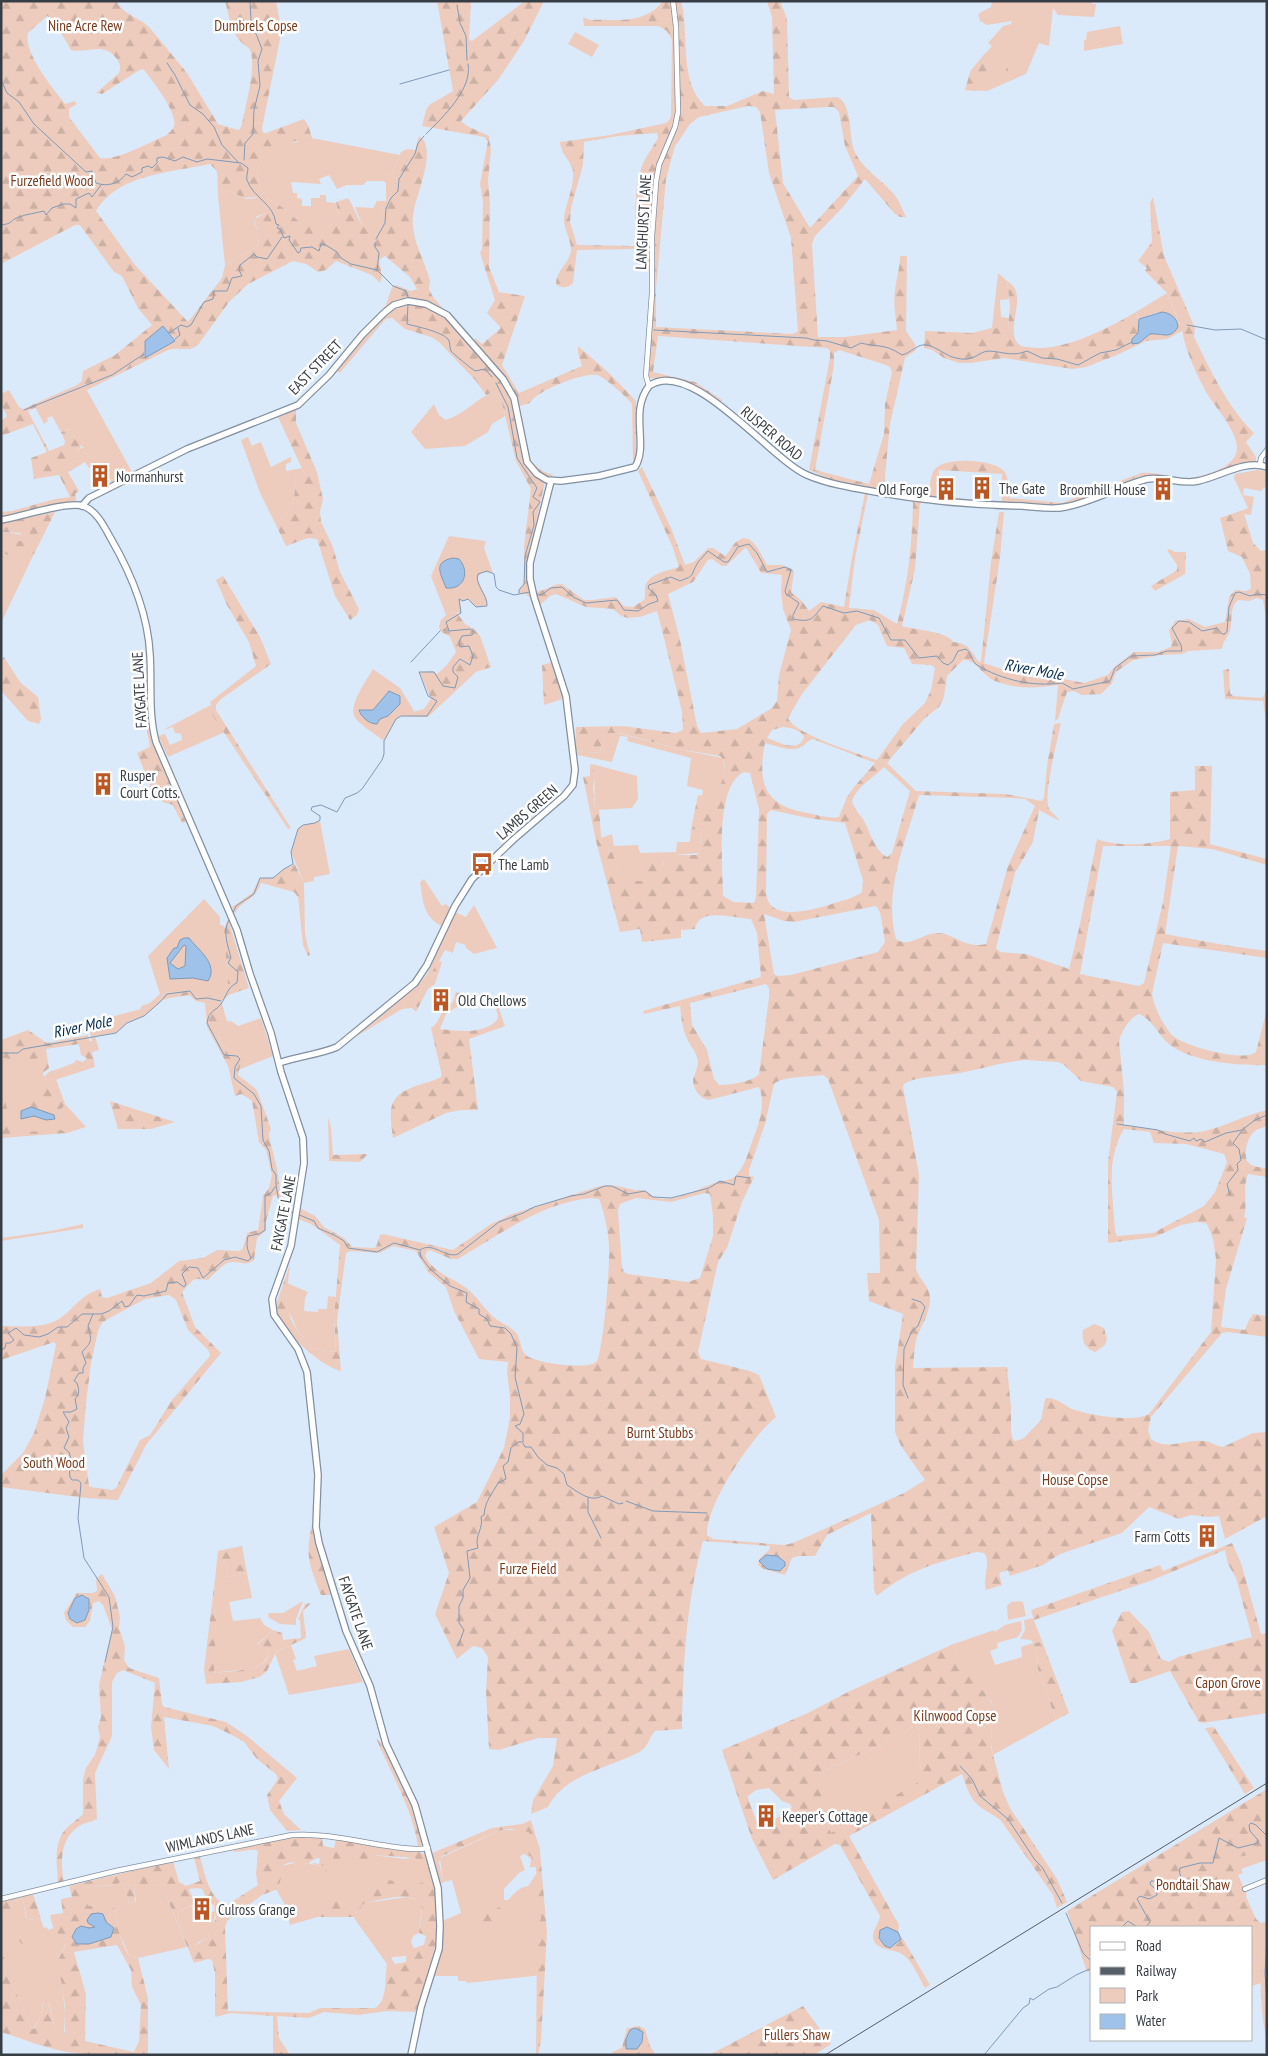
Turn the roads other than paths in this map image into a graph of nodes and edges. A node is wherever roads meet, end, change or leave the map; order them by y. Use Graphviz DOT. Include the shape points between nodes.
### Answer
graph roads {
  1 [pos="673,1"];
  2 [pos="649,386"];
  3 [pos="1267,450"];
  4 [pos="1264,466"];
  5 [pos="551,481"];
  6 [pos="82,506"];
  7 [pos="1,520"];
  8 [pos="278,1064"];
  9 [pos="428,1848"];
  10 [pos="1267,1880"];
  11 [pos="1245,1889"];
  12 [pos="1,1900"];
  13 [pos="411,2055"];
  1 -- 2 [label="street, LANGHURST LANE" via="678,112 659,164 656,182 646,376"];
  2 -- 4 [label="street, RUSPER ROAD" via="668,382 697,390 788,464 809,476 866,490 954,503 1062,508 1147,479 1194,482 1233,469"];
  2 -- 5 [label="street" via="640,406 639,456 635,467 599,476"];
  3 -- 4 [label="street" via="1261,458"];
  5 -- 6 [label="street, EAST STREET" via="537,474 527,462 514,398 503,379 447,315 426,304 409,301 394,305 384,314 298,405 187,450 89,498"];
  5 -- 8 [label="street, LAMBS GREEN" via="529,574 566,696 575,770 573,786 472,879 424,970 409,990 337,1047"];
  6 -- 7 [label="street"];
  6 -- 8 [label="street, FAYGATE LANE" via="102,523 135,587 149,644 150,712 156,742 232,916 271,1033"];
  8 -- 9 [label="street, FAYGATE LANE" via="304,1143 304,1163 290,1250 273,1296 272,1309 300,1352 306,1372 318,1475 318,1539 346,1631 370,1686 386,1744 414,1802"];
  9 -- 12 [label="street, WIMLANDS LANE" via="292,1835 124,1869"];
  9 -- 13 [label="street, FAYGATE LANE" via="439,1890 439,1944"];
  10 -- 11 [label="street"];
}
